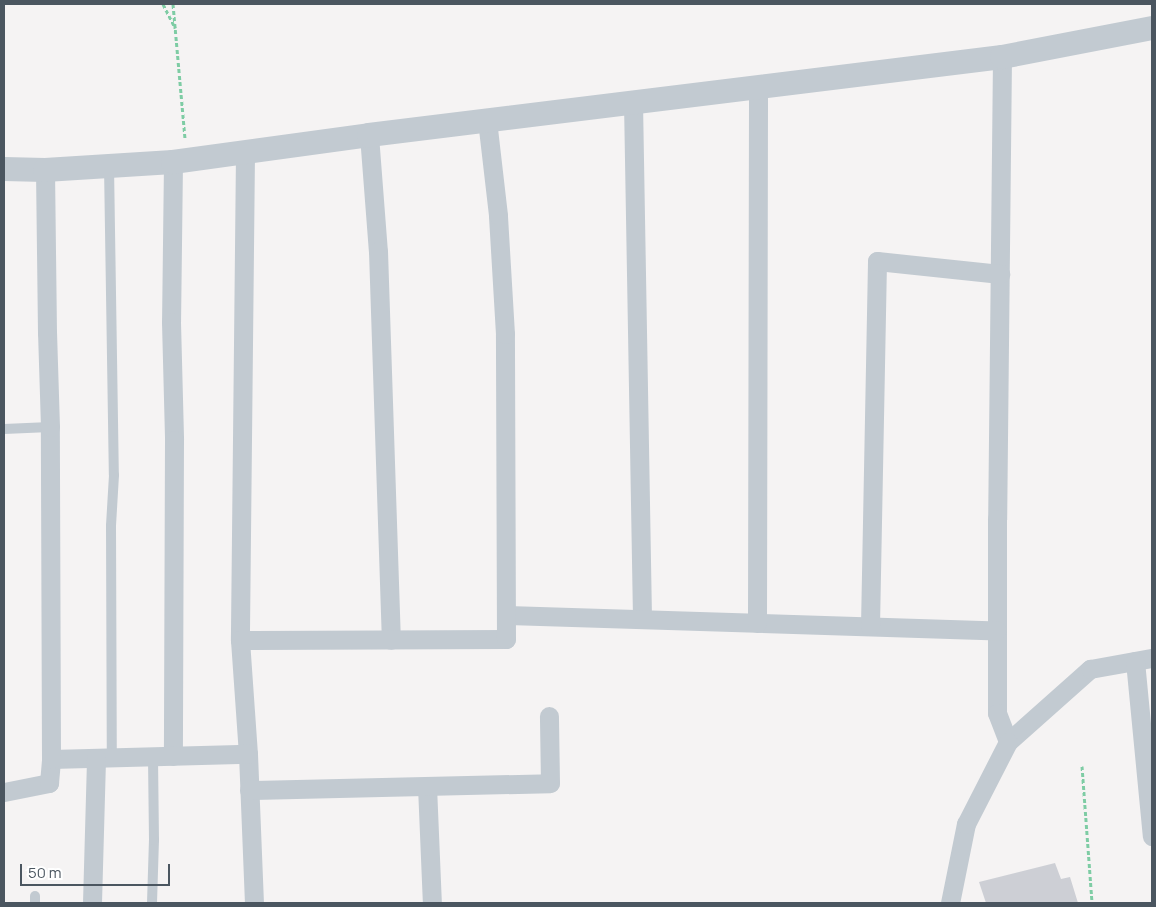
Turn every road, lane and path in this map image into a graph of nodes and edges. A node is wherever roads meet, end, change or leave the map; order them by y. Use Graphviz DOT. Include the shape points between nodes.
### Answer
graph roads {
  1 [pos="163,4"];
  2 [pos="173,4"];
  3 [pos="1152,28"];
  4 [pos="177,32"];
  5 [pos="1002,57"];
  6 [pos="758,87"];
  7 [pos="633,102"];
  8 [pos="487,120"];
  9 [pos="369,135"];
  10 [pos="245,153"];
  11 [pos="180,161"];
  12 [pos="109,166"];
  13 [pos="4,169"];
  14 [pos="45,170"];
  15 [pos="1000,274"];
  16 [pos="50,427"];
  17 [pos="4,428"];
  18 [pos="507,615"];
  19 [pos="642,619"];
  20 [pos="757,623"];
  21 [pos="870,626"];
  22 [pos="997,630"];
  23 [pos="240,640"];
  24 [pos="391,640"];
  25 [pos="1144,660"];
  26 [pos="549,716"];
  27 [pos="1008,742"];
  28 [pos="248,754"];
  29 [pos="173,756"];
  30 [pos="153,757"];
  31 [pos="104,758"];
  32 [pos="51,759"];
  33 [pos="1082,766"];
  34 [pos="427,786"];
  35 [pos="249,790"];
  36 [pos="4,792"];
  37 [pos="1152,836"];
  38 [pos="92,903"];
  39 [pos="152,903"];
  40 [pos="254,903"];
  41 [pos="432,903"];
  42 [pos="950,903"];
  43 [pos="1092,903"];
  1 -- 4 [label="path"];
  2 -- 4 [label="path"];
  3 -- 5 [label="street"];
  4 -- 11 [label="path"];
  5 -- 6 [label="street"];
  5 -- 15 [label="street"];
  6 -- 7 [label="street"];
  6 -- 20 [label="street"];
  7 -- 8 [label="street"];
  7 -- 19 [label="street"];
  8 -- 9 [label="street"];
  8 -- 18 [label="street" via="498,215 505,334"];
  9 -- 10 [label="street"];
  9 -- 24 [label="street" via="378,251"];
  10 -- 11 [label="street"];
  10 -- 23 [label="street"];
  11 -- 12 [label="street"];
  11 -- 29 [label="street" via="171,322"];
  12 -- 14 [label="street"];
  12 -- 31 [label="lane" via="114,475"];
  13 -- 14 [label="street"];
  14 -- 16 [label="street"];
  15 -- 21 [label="street" via="877,261"];
  15 -- 22 [label="street"];
  16 -- 17 [label="lane"];
  16 -- 32 [label="street"];
  18 -- 19 [label="street"];
  18 -- 24 [label="street" via="506,639"];
  19 -- 20 [label="street"];
  20 -- 21 [label="street"];
  21 -- 22 [label="street"];
  22 -- 27 [label="street" via="997,713"];
  23 -- 24 [label="street"];
  23 -- 28 [label="street"];
  25 -- 27 [label="street" via="1090,669"];
  25 -- 37 [label="street"];
  26 -- 34 [label="street" via="550,783"];
  27 -- 42 [label="street" via="966,824"];
  28 -- 29 [label="street"];
  28 -- 35 [label="street"];
  29 -- 30 [label="street"];
  30 -- 31 [label="street"];
  30 -- 39 [label="lane"];
  31 -- 32 [label="street"];
  31 -- 38 [label="street"];
  32 -- 36 [label="street" via="49,783"];
  33 -- 43 [label="path"];
  34 -- 35 [label="street"];
  34 -- 41 [label="street"];
  35 -- 40 [label="street"];
}
